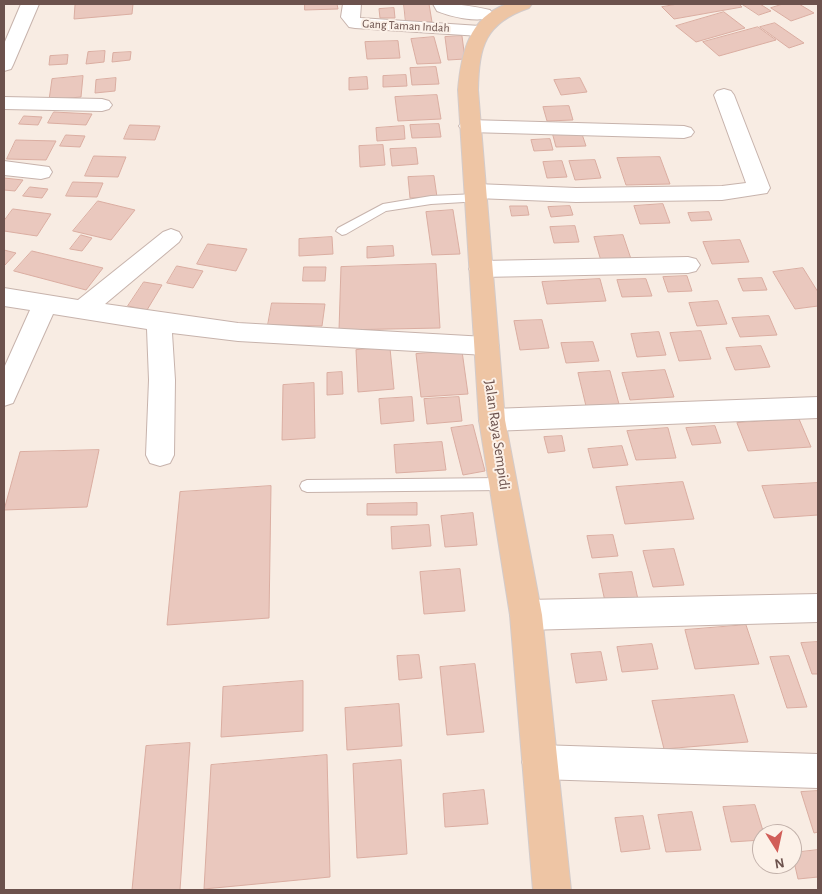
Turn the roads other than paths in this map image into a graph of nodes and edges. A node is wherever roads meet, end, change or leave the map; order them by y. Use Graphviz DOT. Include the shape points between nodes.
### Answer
graph roads {
  1 [pos="30,4"];
  2 [pos="352,4"];
  3 [pos="442,4"];
  4 [pos="523,4"];
  5 [pos="488,23"];
  6 [pos="4,24"];
  7 [pos="22,24"];
  8 [pos="4,65"];
  9 [pos="724,95"];
  10 [pos="4,104"];
  11 [pos="102,105"];
  12 [pos="469,126"];
  13 [pos="684,132"];
  14 [pos="4,168"];
  15 [pos="41,172"];
  16 [pos="476,195"];
  17 [pos="342,231"];
  18 [pos="171,238"];
  19 [pos="688,265"];
  20 [pos="481,269"];
  21 [pos="4,297"];
  22 [pos="46,304"];
  23 [pos="83,309"];
  24 [pos="159,322"];
  25 [pos="486,346"];
  26 [pos="4,396"];
  27 [pos="818,407"];
  28 [pos="492,420"];
  29 [pos="160,455"];
  30 [pos="503,484"];
  31 [pos="307,486"];
  32 [pos="818,608"];
  33 [pos="526,614"];
  34 [pos="539,762"];
  35 [pos="818,770"];
  36 [pos="552,890"];
  1 -- 7 [label="street"];
  2 -- 5 [label="street, Gang Taman Indah" via="350,16 354,23"];
  3 -- 5 [label="street"];
  4 -- 5 [label="main road"];
  5 -- 12 [label="main road, Jalan Raya Sempidi" via="469,64"];
  6 -- 7 [label="street"];
  7 -- 8 [label="street"];
  9 -- 16 [label="street" via="759,188 722,193"];
  10 -- 11 [label="street"];
  12 -- 13 [label="street"];
  12 -- 16 [label="main road, Jalan Raya Sempidi"];
  14 -- 15 [label="street"];
  16 -- 17 [label="lane" via="383,208"];
  16 -- 20 [label="main road, Jalan Raya Sempidi"];
  18 -- 23 [label="street"];
  19 -- 20 [label="street"];
  20 -- 25 [label="main road, Jalan Raya Sempidi"];
  21 -- 22 [label="street"];
  22 -- 23 [label="street"];
  22 -- 26 [label="street"];
  23 -- 24 [label="street"];
  24 -- 25 [label="street" via="238,332"];
  24 -- 29 [label="street" via="162,380"];
  25 -- 28 [label="main road, Jalan Raya Sempidi"];
  27 -- 28 [label="street"];
  28 -- 30 [label="main road, Jalan Raya Sempidi"];
  30 -- 31 [label="lane"];
  30 -- 33 [label="main road, Jalan Raya Sempidi"];
  32 -- 33 [label="street"];
  33 -- 34 [label="main road, Jalan Raya Sempidi"];
  34 -- 35 [label="street"];
  34 -- 36 [label="main road, Jalan Raya Sempidi"];
}
